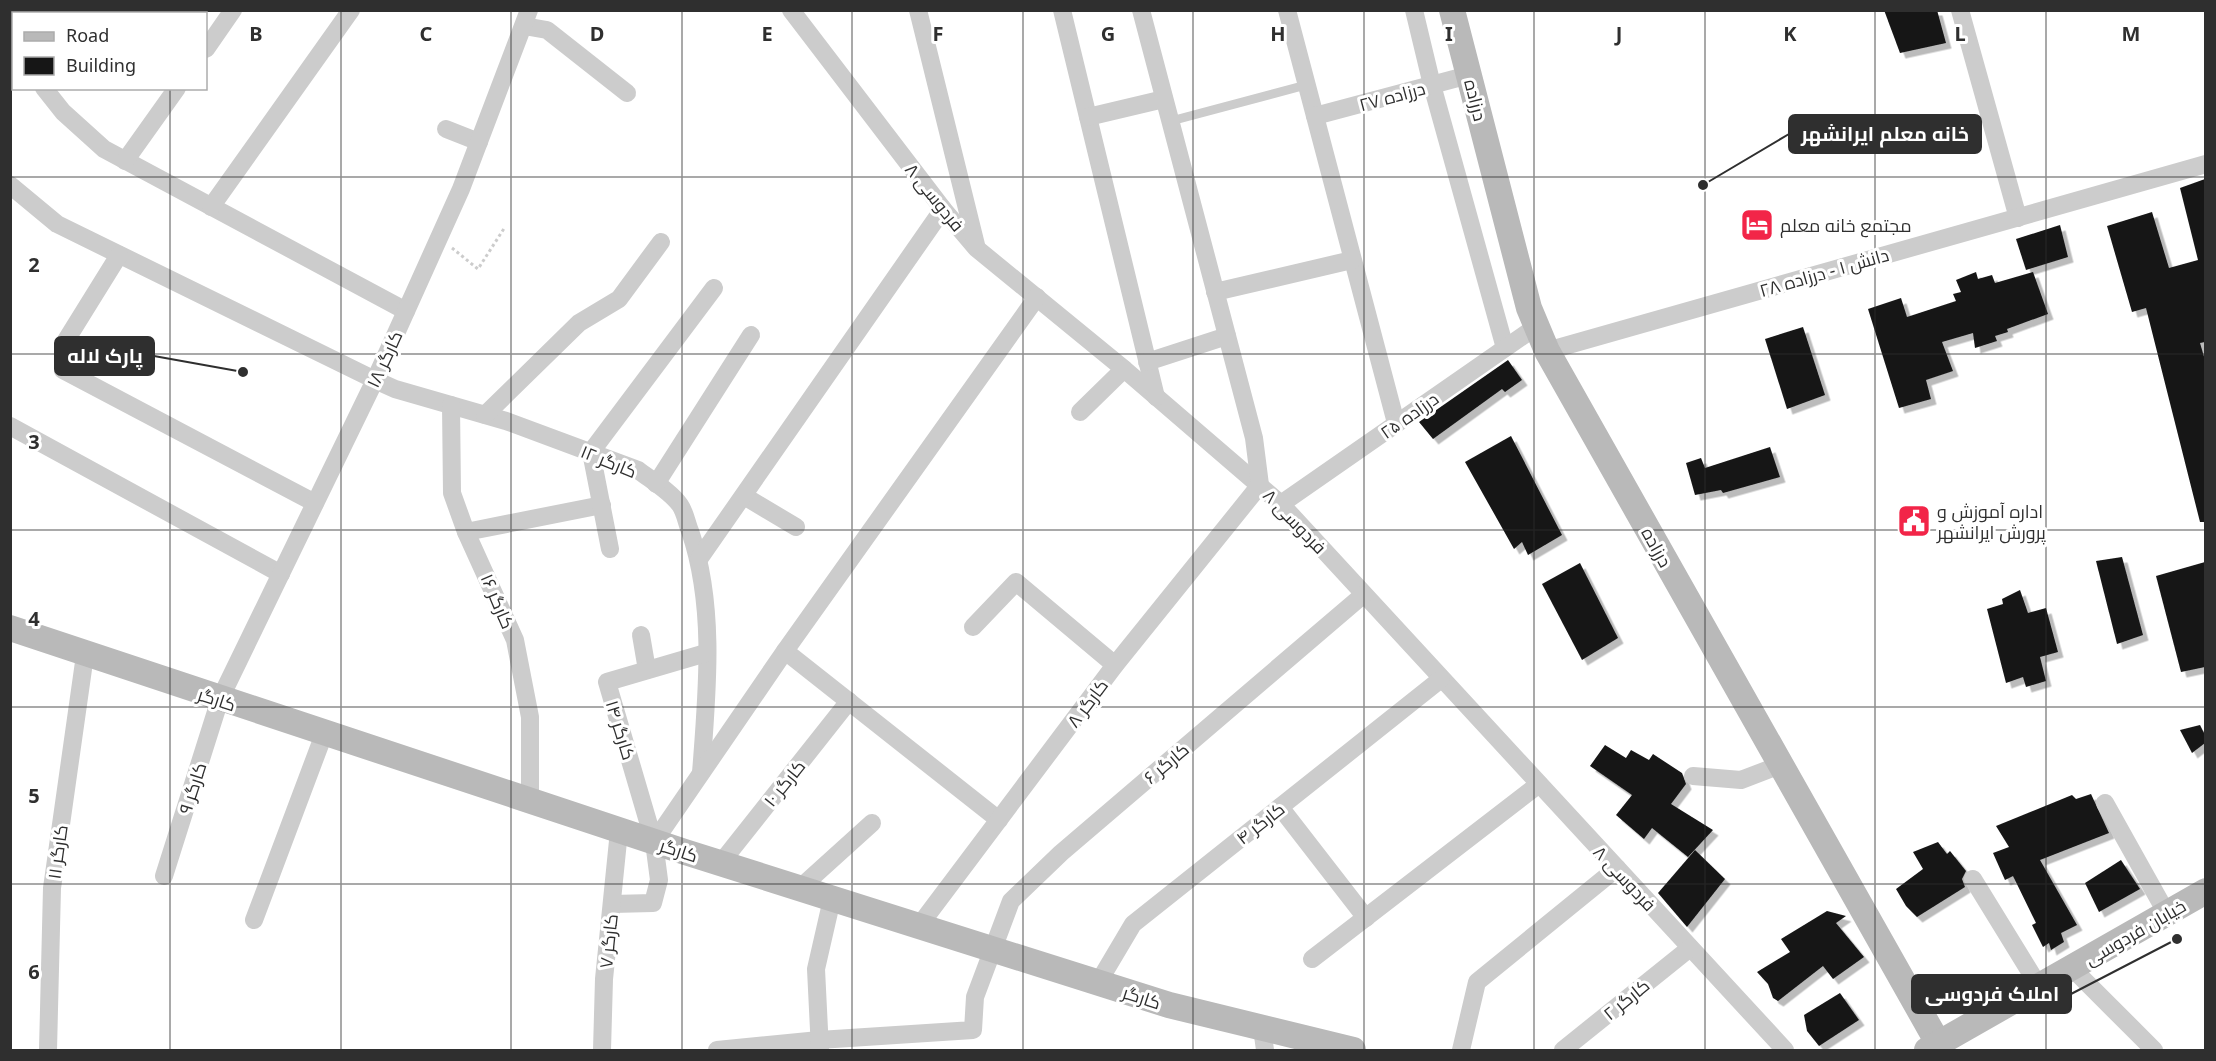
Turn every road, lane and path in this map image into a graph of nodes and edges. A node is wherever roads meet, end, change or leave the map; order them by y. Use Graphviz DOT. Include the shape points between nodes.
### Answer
graph roads {
  1 [pos="234,10"];
  2 [pos="351,10"];
  3 [pos="791,10"];
  4 [pos="918,10"];
  5 [pos="1062,10"];
  6 [pos="1141,10"];
  7 [pos="1287,10"];
  8 [pos="1414,10"];
  9 [pos="1452,10"];
  10 [pos="1960,10"];
  11 [pos="526,18"];
  12 [pos="207,48"];
  13 [pos="1469,75"];
  14 [pos="1306,85"];
  15 [pos="1432,85"];
  16 [pos="46,90"];
  17 [pos="176,90"];
  18 [pos="627,93"];
  19 [pos="1164,99"];
  20 [pos="1315,116"];
  21 [pos="1088,117"];
  22 [pos="1170,122"];
  23 [pos="446,129"];
  24 [pos="479,142"];
  25 [pos="125,161"];
  26 [pos="2205,164"];
  27 [pos="10,185"];
  28 [pos="211,207"];
  29 [pos="943,209"];
  30 [pos="2018,218"];
  31 [pos="505,227"];
  32 [pos="440,237"];
  33 [pos="661,242"];
  34 [pos="976,248"];
  35 [pos="119,255"];
  36 [pos="1353,260"];
  37 [pos="714,288"];
  38 [pos="1215,292"];
  39 [pos="1037,297"];
  40 [pos="406,311"];
  41 [pos="1537,326"];
  42 [pos="751,335"];
  43 [pos="1227,336"];
  44 [pos="1505,348"];
  45 [pos="1547,351"];
  46 [pos="1148,362"];
  47 [pos="1124,369"];
  48 [pos="375,380"];
  49 [pos="1156,397"];
  50 [pos="451,405"];
  51 [pos="1080,412"];
  52 [pos="485,415"];
  53 [pos="1396,423"];
  54 [pos="10,426"];
  55 [pos="591,452"];
  56 [pos="656,484"];
  57 [pos="1260,485"];
  58 [pos="744,496"];
  59 [pos="315,503"];
  60 [pos="1281,504"];
  61 [pos="602,505"];
  62 [pos="796,527"];
  63 [pos="466,532"];
  64 [pos="610,549"];
  65 [pos="699,559"];
  66 [pos="281,573"];
  67 [pos="1363,595"];
  68 [pos="973,627"];
  69 [pos="10,628"];
  70 [pos="641,635"];
  71 [pos="785,651"];
  72 [pos="706,653"];
  73 [pos="85,654"];
  74 [pos="1115,666"];
  75 [pos="647,670"];
  76 [pos="1441,679"];
  77 [pos="220,699"];
  78 [pos="849,702"];
  79 [pos="324,734"];
  80 [pos="1780,765"];
  81 [pos="701,773"];
  82 [pos="1693,776"];
  83 [pos="1539,784"];
  84 [pos="530,802"];
  85 [pos="2104,803"];
  86 [pos="1280,807"];
  87 [pos="999,820"];
  88 [pos="872,823"];
  89 [pos="619,831"];
  90 [pos="654,842"];
  91 [pos="720,864"];
  92 [pos="1617,868"];
  93 [pos="164,876"];
  94 [pos="1973,879"];
  95 [pos="799,889"];
  96 [pos="832,899"];
  97 [pos="2202,899"];
  98 [pos="612,904"];
  99 [pos="2167,914"];
  100 [pos="1366,918"];
  101 [pos="254,920"];
  102 [pos="919,927"];
  103 [pos="1690,948"];
  104 [pos="993,950"];
  105 [pos="1312,959"];
  106 [pos="2073,969"];
  107 [pos="1098,982"];
  108 [pos="2040,988"];
  109 [pos="1264,1039"];
  110 [pos="819,1045"];
  111 [pos="1936,1048"];
  112 [pos="48,1050"];
  113 [pos="602,1050"];
  114 [pos="717,1050"];
  115 [pos="1353,1050"];
  116 [pos="1461,1050"];
  117 [pos="1563,1050"];
  118 [pos="1785,1050"];
  119 [pos="2154,1050"];
  1 -- 12 [label="street"];
  2 -- 28 [label="street"];
  3 -- 29 [label="street, فردوسی ۸"];
  4 -- 34 [label="street"];
  5 -- 21 [label="street"];
  6 -- 19 [label="street"];
  7 -- 14 [label="street"];
  8 -- 15 [label="street"];
  9 -- 13 [label="street, درزاده"];
  10 -- 30 [label="street"];
  11 -- 18 [label="street"];
  11 -- 24 [label="street, کارگر ۱۸"];
  13 -- 15 [label="street, درزاده ۲۷"];
  13 -- 41 [label="street, درزاده" via="1529,308"];
  14 -- 20 [label="street"];
  14 -- 22 [label="lane"];
  15 -- 20 [label="street, درزاده ۲۷"];
  15 -- 44 [label="street"];
  16 -- 25 [label="street" via="63,112 104,149"];
  17 -- 25 [label="street"];
  19 -- 21 [label="street"];
  19 -- 22 [label="street"];
  20 -- 36 [label="street"];
  21 -- 46 [label="street"];
  22 -- 38 [label="street"];
  23 -- 24 [label="street"];
  24 -- 32 [label="street, کارگر ۱۸"];
  25 -- 28 [label="street"];
  26 -- 30 [label="street, دانش ۱ - درزاده ۲۸"];
  27 -- 35 [label="street, کارگر ۱۲" via="57,224"];
  28 -- 40 [label="street"];
  29 -- 34 [label="street, فردوسی ۸"];
  29 -- 58 [label="street"];
  30 -- 45 [label="street, دانش ۱ - درزاده ۲۸"];
  31 -- 32 [label="path" via="478,269"];
  32 -- 40 [label="street, کارگر ۱۸"];
  33 -- 52 [label="street" via="619,299 579,323"];
  34 -- 39 [label="street, فردوسی ۸"];
  35 -- 48 [label="street, کارگر ۱۲"];
  35 -- 59 [label="street" via="65,342 63,370"];
  36 -- 38 [label="street"];
  36 -- 53 [label="street"];
  37 -- 55 [label="street"];
  38 -- 43 [label="street"];
  39 -- 47 [label="street, فردوسی ۸"];
  39 -- 71 [label="street"];
  40 -- 48 [label="street, کارگر ۱۸"];
  41 -- 44 [label="street, درزاده ۲۵"];
  41 -- 45 [label="street, درزاده"];
  42 -- 56 [label="street"];
  43 -- 46 [label="street"];
  43 -- 57 [label="street" via="1254,438"];
  44 -- 53 [label="street, درزاده ۲۵"];
  45 -- 80 [label="street, درزاده"];
  46 -- 49 [label="street"];
  47 -- 49 [label="street, فردوسی ۸"];
  47 -- 51 [label="street"];
  48 -- 50 [label="street, کارگر ۱۲"];
  48 -- 59 [label="street, کارگر ۱۸"];
  49 -- 57 [label="street, فردوسی ۸"];
  50 -- 52 [label="street, کارگر ۱۲"];
  50 -- 63 [label="street, کارگر ۱۶" via="452,493"];
  52 -- 55 [label="street, کارگر ۱۲"];
  53 -- 60 [label="street, درزاده ۲۵"];
  54 -- 66 [label="street"];
  55 -- 56 [label="street, کارگر ۱۲" via="638,470"];
  55 -- 61 [label="street"];
  56 -- 65 [label="street, کارگر ۱۲" via="681,505"];
  57 -- 60 [label="street, فردوسی ۸"];
  57 -- 74 [label="street, کارگر ۸"];
  58 -- 62 [label="street"];
  58 -- 65 [label="street"];
  59 -- 66 [label="street, کارگر ۱۸"];
  60 -- 67 [label="street, فردوسی ۸"];
  61 -- 63 [label="street"];
  61 -- 64 [label="street"];
  63 -- 84 [label="street, کارگر ۱۶" via="515,640 530,717"];
  65 -- 72 [label="street, کارگر ۱۲"];
  66 -- 77 [label="street, کارگر ۱۸"];
  67 -- 76 [label="street, فردوسی ۸"];
  67 -- 104 [label="street, کارگر ۶" via="1061,853 1011,901"];
  68 -- 74 [label="street" via="1016,582"];
  69 -- 73 [label="street, کارگر"];
  70 -- 75 [label="street"];
  71 -- 78 [label="street"];
  71 -- 81 [label="street"];
  72 -- 75 [label="street, کارگر ۱۴"];
  72 -- 81 [label="street, کارگر ۱۲"];
  73 -- 77 [label="street, کارگر"];
  73 -- 112 [label="street, کارگر ۱۱" via="52,888"];
  74 -- 87 [label="street, کارگر ۸"];
  75 -- 90 [label="street, کارگر ۱۴" via="607,682"];
  76 -- 83 [label="street, فردوسی ۸"];
  76 -- 86 [label="street, کارگر ۴"];
  77 -- 79 [label="street, کارگر"];
  77 -- 93 [label="street, کارگر ۹"];
  78 -- 87 [label="street"];
  78 -- 91 [label="street, کارگر ۱۰"];
  79 -- 84 [label="street, کارگر"];
  79 -- 101 [label="street"];
  80 -- 82 [label="street" via="1741,780"];
  80 -- 111 [label="street, درزاده"];
  81 -- 90 [label="street"];
  83 -- 92 [label="street, فردوسی ۸"];
  83 -- 100 [label="street"];
  84 -- 89 [label="street, کارگر"];
  85 -- 99 [label="street"];
  86 -- 100 [label="street"];
  86 -- 107 [label="street, کارگر ۴" via="1133,924"];
  87 -- 102 [label="street, کارگر ۸"];
  88 -- 95 [label="street"];
  89 -- 90 [label="street, کارگر"];
  89 -- 98 [label="street, کارگر ۷"];
  90 -- 91 [label="street, کارگر"];
  90 -- 98 [label="street" via="659,880 653,903"];
  91 -- 95 [label="street, کارگر"];
  92 -- 103 [label="street, فردوسی ۸"];
  92 -- 116 [label="street" via="1477,982"];
  94 -- 108 [label="street"];
  95 -- 96 [label="street, کارگر"];
  96 -- 102 [label="street, کارگر"];
  96 -- 110 [label="street" via="816,969"];
  97 -- 99 [label="street, خیابان فردوسی"];
  98 -- 113 [label="street, کارگر ۷"];
  99 -- 106 [label="street, خیابان فردوسی"];
  100 -- 105 [label="street"];
  102 -- 104 [label="street, کارگر"];
  103 -- 117 [label="street, کارگر ۲"];
  103 -- 118 [label="street, فردوسی ۸"];
  104 -- 107 [label="street, کارگر"];
  104 -- 110 [label="street, کارگر ۶" via="975,997 973,1030"];
  106 -- 108 [label="street, خیابان فردوسی"];
  106 -- 119 [label="street"];
  107 -- 109 [label="street, کارگر"];
  108 -- 111 [label="street, خیابان فردوسی"];
  109 -- 115 [label="street, کارگر"];
  110 -- 114 [label="street"];
}
